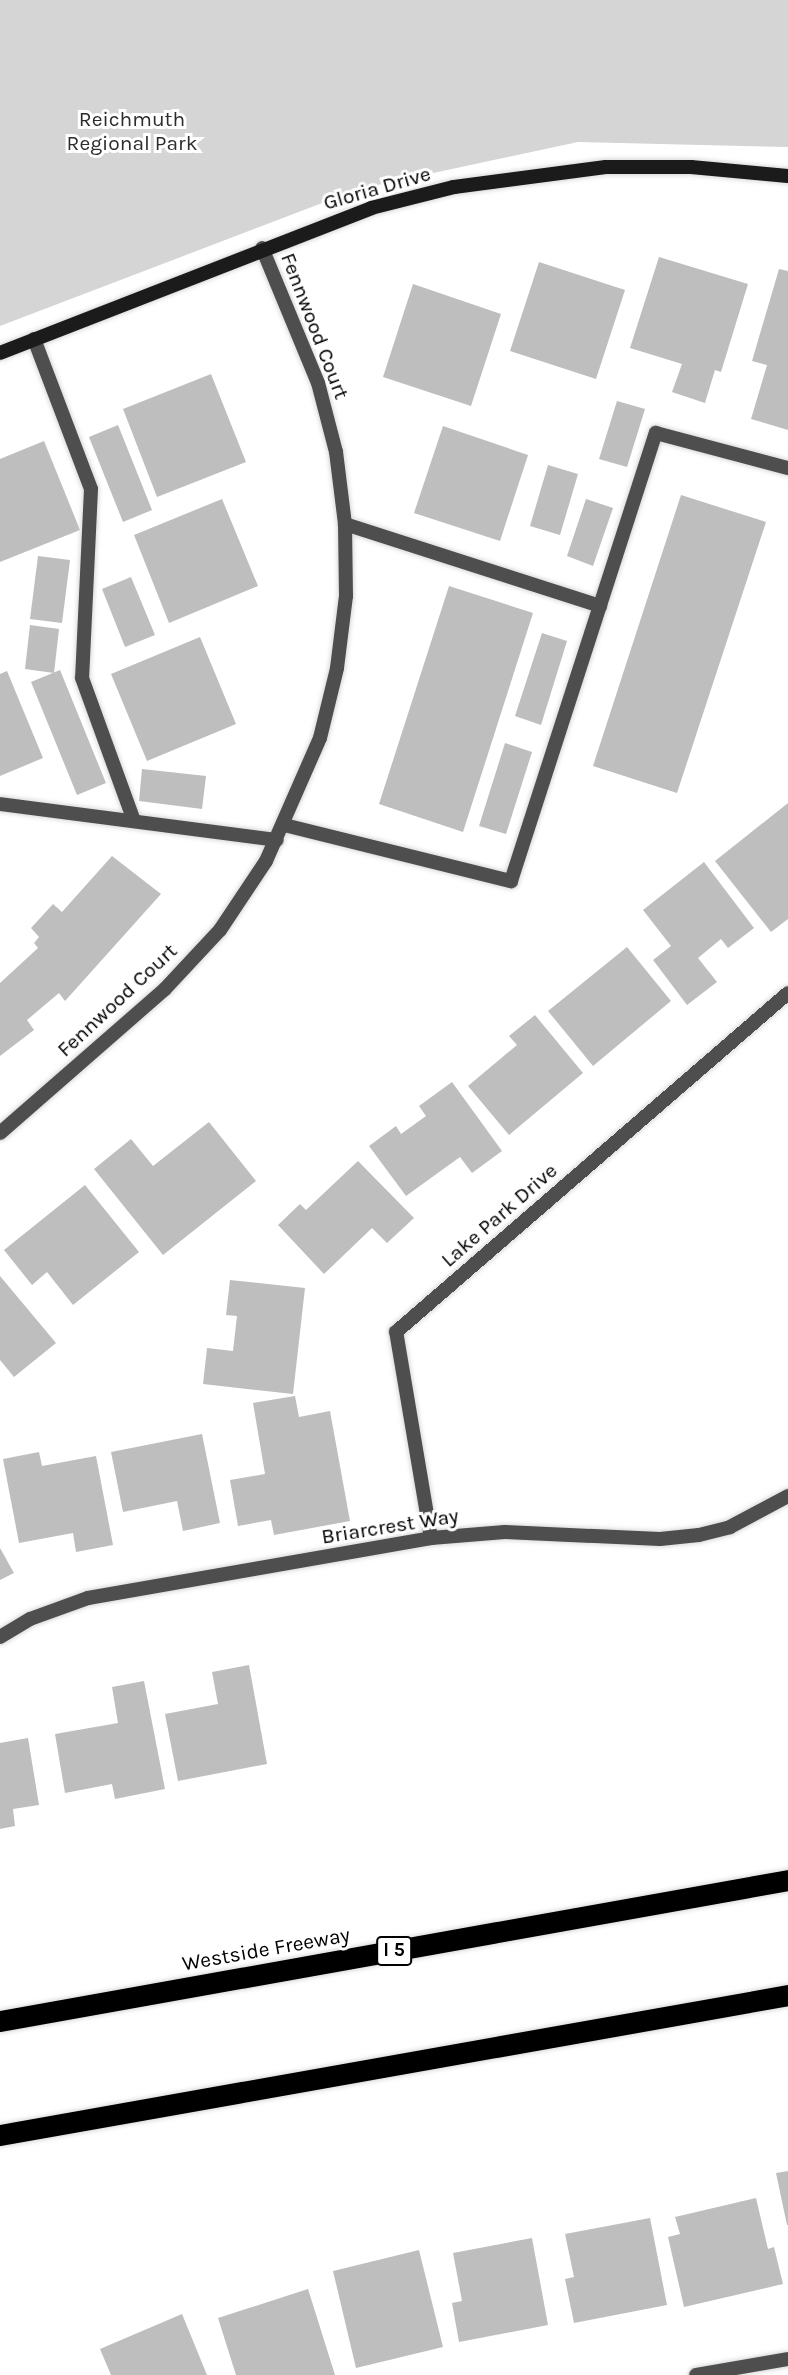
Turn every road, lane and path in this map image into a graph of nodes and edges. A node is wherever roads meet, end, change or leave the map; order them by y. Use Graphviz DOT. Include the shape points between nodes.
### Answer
graph roads {
  1 [pos="788,176"];
  2 [pos="262,248"];
  3 [pos="34,339"];
  4 [pos="0,353"];
  5 [pos="788,468"];
  6 [pos="345,524"];
  7 [pos="600,606"];
  8 [pos="0,803"];
  9 [pos="132,818"];
  10 [pos="284,825"];
  11 [pos="277,840"];
  12 [pos="788,993"];
  13 [pos="0,1133"];
  14 [pos="788,1496"];
  15 [pos="431,1538"];
  16 [pos="0,1637"];
  17 [pos="788,1880"];
  18 [pos="788,1995"];
  19 [pos="0,2021"];
  20 [pos="0,2135"];
  21 [pos="788,2359"];
  22 [pos="696,2375"];
  1 -- 2 [label="street, Gloria Drive" via="691,167 538,173 371,208"];
  2 -- 3 [label="street, Gloria Drive"];
  2 -- 6 [label="street, Fennwood Court" via="318,383 336,453"];
  3 -- 4 [label="street, Gloria Drive"];
  3 -- 9 [label="street" via="91,489 82,678"];
  5 -- 7 [label="street" via="656,433"];
  6 -- 7 [label="street"];
  6 -- 10 [label="street, Fennwood Court" via="346,596 337,668 320,738"];
  7 -- 10 [label="street" via="511,881"];
  8 -- 9 [label="street"];
  9 -- 11 [label="street"];
  10 -- 11 [label="street, Fennwood Court"];
  11 -- 13 [label="street, Fennwood Court" via="220,930 164,990"];
  12 -- 15 [label="street, Lake Park Drive" via="396,1332"];
  14 -- 15 [label="street, Briarcrest Way" via="730,1527 699,1535 660,1539 505,1532"];
  15 -- 16 [label="street, Briarcrest Way" via="88,1598 30,1619"];
  17 -- 19 [label="highway, Westside Freeway / I 5"];
  18 -- 20 [label="highway"];
  21 -- 22 [label="street"];
}
